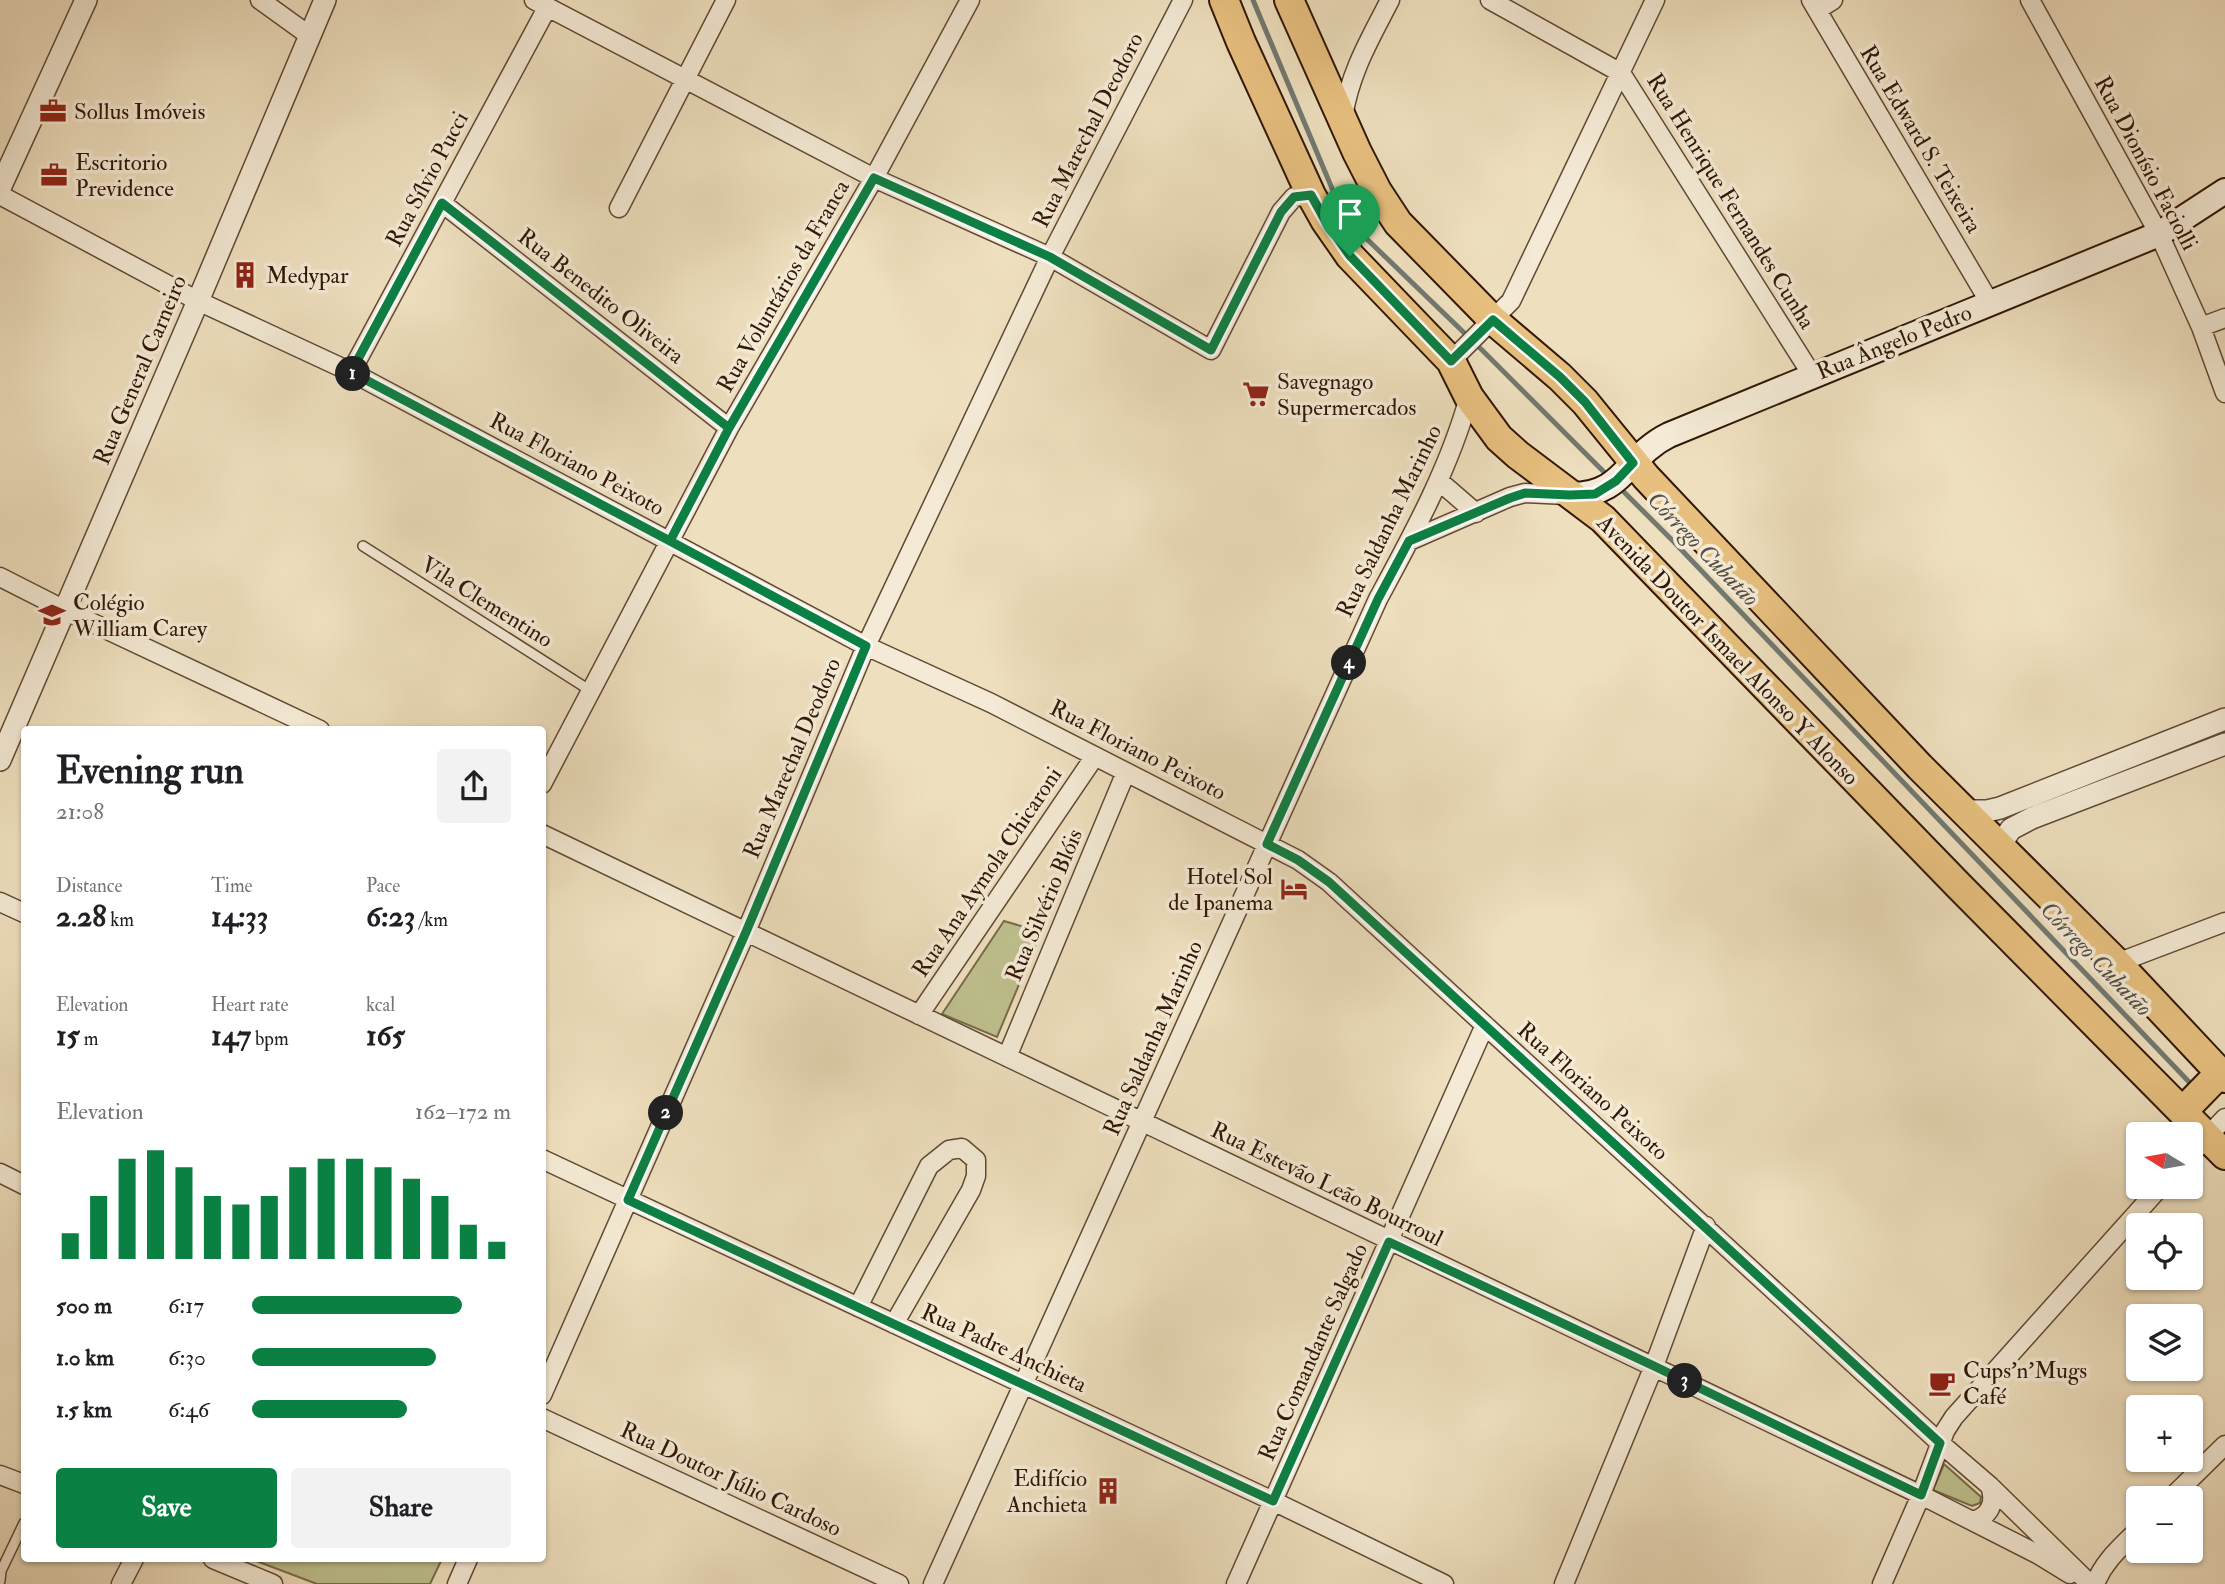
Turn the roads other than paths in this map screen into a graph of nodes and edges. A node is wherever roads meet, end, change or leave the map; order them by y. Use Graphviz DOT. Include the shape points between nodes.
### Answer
graph roads {
  1 [pos="86,0"];
  2 [pos="260,0"];
  3 [pos="325,0"];
  4 [pos="726,0"];
  5 [pos="970,0"];
  6 [pos="1183,0"];
  7 [pos="1224,0"];
  8 [pos="1289,0"];
  9 [pos="1390,0"];
  10 [pos="1490,0"];
  11 [pos="1655,0"];
  12 [pos="1833,0"];
  13 [pos="2030,0"];
  14 [pos="541,4"];
  15 [pos="1814,5"];
  16 [pos="310,36"];
  17 [pos="1621,73"];
  18 [pos="685,79"];
  19 [pos="1342,120"];
  20 [pos="874,178"];
  21 [pos="0,188"];
  22 [pos="2225,191"];
  23 [pos="0,195"];
  24 [pos="1311,195"];
  25 [pos="442,203"];
  26 [pos="619,208"];
  27 [pos="2159,234"];
  28 [pos="1050,257"];
  29 [pos="198,301"];
  30 [pos="1990,303"];
  31 [pos="2225,318"];
  32 [pos="1488,325"];
  33 [pos="2201,327"];
  34 [pos="1455,356"];
  35 [pos="351,372"];
  36 [pos="1812,375"];
  37 [pos="2225,393"];
  38 [pos="1469,397"];
  39 [pos="729,428"];
  40 [pos="1628,468"];
  41 [pos="1439,481"];
  42 [pos="1583,495"];
  43 [pos="1476,513"];
  44 [pos="670,541"];
  45 [pos="1409,541"];
  46 [pos="363,546"];
  47 [pos="0,578"];
  48 [pos="65,610"];
  49 [pos="866,646"];
  50 [pos="591,691"];
  51 [pos="2225,719"];
  52 [pos="312,726"];
  53 [pos="2225,744"];
  54 [pos="1095,756"];
  55 [pos="0,760"];
  56 [pos="1126,772"];
  57 [pos="546,776"];
  58 [pos="1966,811"];
  59 [pos="546,836"];
  60 [pos="1267,844"];
  61 [pos="2000,845"];
  62 [pos="0,902"];
  63 [pos="21,912"];
  64 [pos="2225,922"];
  65 [pos="746,932"];
  66 [pos="2117,963"];
  67 [pos="919,1015"];
  68 [pos="1485,1025"];
  69 [pos="1007,1057"];
  70 [pos="2222,1075"];
  71 [pos="2183,1111"];
  72 [pos="1142,1122"];
  73 [pos="2212,1141"];
  74 [pos="546,1161"];
  75 [pos="0,1173"];
  76 [pos="21,1184"];
  77 [pos="2149,1199"];
  78 [pos="628,1200"];
  79 [pos="1706,1226"];
  80 [pos="1389,1242"];
  81 [pos="858,1307"];
  82 [pos="894,1324"];
  83 [pos="1654,1366"];
  84 [pos="1024,1385"];
  85 [pos="546,1386"];
  86 [pos="546,1420"];
  87 [pos="1940,1443"];
  88 [pos="2225,1445"];
  89 [pos="0,1475"];
  90 [pos="21,1483"];
  91 [pos="1990,1486"];
  92 [pos="2183,1486"];
  93 [pos="1921,1495"];
  94 [pos="1273,1501"];
  95 [pos="1973,1521"];
  96 [pos="21,1529"];
  97 [pos="2126,1542"];
  98 [pos="132,1562"];
  99 [pos="220,1562"];
  100 [pos="467,1562"];
  101 [pos="0,1581"];
  102 [pos="121,1584"];
  103 [pos="273,1584"];
  104 [pos="457,1584"];
  105 [pos="899,1584"];
  106 [pos="933,1584"];
  107 [pos="1236,1584"];
  108 [pos="1444,1584"];
  109 [pos="1564,1584"];
  110 [pos="1882,1584"];
  111 [pos="2091,1584"];
  1 -- 21 [label="street"];
  2 -- 16 [label="street"];
  3 -- 16 [label="street, Rua General Carneiro"];
  4 -- 18 [label="street"];
  5 -- 20 [label="street, Rua Voluntários da Franca"];
  6 -- 28 [label="street, Rua Marechal Deodoro"];
  7 -- 24 [label="main road, Avenida Doutor Ismael Alonso Y Alonso"];
  8 -- 19 [label="main road"];
  9 -- 19 [label="street" via="1355,67"];
  10 -- 17 [label="street, Rua Henrique Fernandes Cunha"];
  11 -- 17 [label="street"];
  12 -- 15 [label="street"];
  13 -- 27 [label="street, Rua Dionísio Faciolli"];
  14 -- 18 [label="street"];
  14 -- 25 [label="street, Rua Sílvio Pucci"];
  15 -- 30 [label="street, Rua Edward S. Teixeira"];
  16 -- 29 [label="street, Rua General Carneiro"];
  17 -- 32 [label="street" via="1511,301"];
  17 -- 36 [label="street, Rua Henrique Fernandes Cunha"];
  18 -- 20 [label="street"];
  18 -- 26 [label="street"];
  19 -- 32 [label="main road" via="1398,223"];
  20 -- 28 [label="street"];
  20 -- 39 [label="street, Rua Voluntários da Franca"];
  22 -- 27 [label="main road, Rua Ângelo Pedro"];
  23 -- 29 [label="street, Rua Floriano Peixoto"];
  24 -- 28 [label="street" via="1294,197 1281,212 1211,350"];
  24 -- 34 [label="main road, Avenida Doutor Ismael Alonso Y Alonso" via="1350,256"];
  25 -- 35 [label="street, Rua Sílvio Pucci"];
  25 -- 39 [label="street, Rua Benedito Oliveira"];
  27 -- 30 [label="main road, Rua Ângelo Pedro"];
  27 -- 33 [label="street, Rua Dionísio Faciolli"];
  28 -- 49 [label="street, Rua Marechal Deodoro"];
  29 -- 35 [label="street, Rua Floriano Peixoto"];
  29 -- 48 [label="street, Rua General Carneiro"];
  30 -- 36 [label="main road, Rua Ângelo Pedro"];
  31 -- 33 [label="street"];
  32 -- 34 [label="street"];
  32 -- 40 [label="main road" via="1560,377 1585,402"];
  33 -- 37 [label="street, Rua Dionísio Faciolli"];
  34 -- 38 [label="main road, Avenida Doutor Ismael Alonso Y Alonso"];
  35 -- 44 [label="street, Rua Floriano Peixoto"];
  36 -- 40 [label="main road, Rua Ângelo Pedro" via="1669,435"];
  38 -- 41 [label="street, Rua Saldanha Marinho"];
  38 -- 42 [label="main road, Avenida Doutor Ismael Alonso Y Alonso" via="1518,456"];
  39 -- 44 [label="street, Rua Voluntários da Franca"];
  40 -- 42 [label="main road, Rua Ângelo Pedro" via="1606,489"];
  40 -- 58 [label="main road"];
  41 -- 43 [label="street"];
  41 -- 45 [label="street, Rua Saldanha Marinho"];
  42 -- 43 [label="street" via="1525,493"];
  42 -- 71 [label="main road, Avenida Doutor Ismael Alonso Y Alonso"];
  43 -- 45 [label="street"];
  44 -- 49 [label="street, Rua Floriano Peixoto"];
  44 -- 50 [label="street, Rua Voluntários da Franca"];
  45 -- 60 [label="street, Rua Saldanha Marinho"];
  46 -- 50 [label="lane, Vila Clementino"];
  47 -- 48 [label="street"];
  48 -- 52 [label="street"];
  48 -- 55 [label="street, Rua General Carneiro"];
  49 -- 54 [label="street, Rua Floriano Peixoto"];
  49 -- 65 [label="street, Rua Marechal Deodoro"];
  50 -- 57 [label="street, Rua Voluntários da Franca"];
  51 -- 58 [label="street" via="2000,808"];
  53 -- 61 [label="street" via="2032,818 2011,829"];
  54 -- 56 [label="street, Rua Floriano Peixoto"];
  54 -- 67 [label="street, Rua Ana Aymola Chicaroni"];
  56 -- 60 [label="street, Rua Floriano Peixoto"];
  56 -- 69 [label="street, Rua Silvério Blóis"];
  58 -- 61 [label="main road"];
  59 -- 65 [label="street, Rua Estevão Leão Bourroul"];
  60 -- 68 [label="street, Rua Floriano Peixoto" via="1329,882"];
  60 -- 72 [label="street, Rua Saldanha Marinho"];
  61 -- 66 [label="main road"];
  62 -- 63 [label="street"];
  64 -- 66 [label="street"];
  65 -- 67 [label="street, Rua Estevão Leão Bourroul"];
  65 -- 78 [label="street, Rua Marechal Deodoro"];
  66 -- 70 [label="main road"];
  67 -- 69 [label="street, Rua Estevão Leão Bourroul"];
  68 -- 79 [label="street, Rua Floriano Peixoto"];
  68 -- 80 [label="street, Rua Comandante Salgado"];
  69 -- 72 [label="street, Rua Estevão Leão Bourroul"];
  70 -- 71 [label="main road"];
  71 -- 73 [label="main road, Avenida Doutor Ismael Alonso Y Alonso"];
  72 -- 80 [label="street, Rua Estevão Leão Bourroul"];
  72 -- 84 [label="street, Rua Saldanha Marinho"];
  74 -- 78 [label="street, Rua Padre Anchieta"];
  75 -- 76 [label="street"];
  77 -- 87 [label="street" via="1954,1417"];
  78 -- 81 [label="street, Rua Padre Anchieta"];
  78 -- 85 [label="street, Rua Marechal Deodoro"];
  79 -- 83 [label="street"];
  79 -- 87 [label="street, Rua Floriano Peixoto"];
  80 -- 83 [label="street, Rua Estevão Leão Bourroul"];
  80 -- 94 [label="street, Rua Comandante Salgado"];
  81 -- 82 [label="street, Rua Padre Anchieta"];
  81 -- 82 [label="street" via="929,1166 949,1150 962,1148 976,1160 973,1183"];
  82 -- 84 [label="street, Rua Padre Anchieta"];
  83 -- 93 [label="street, Rua Estevão Leão Bourroul"];
  83 -- 109 [label="street"];
  84 -- 94 [label="street, Rua Padre Anchieta"];
  84 -- 106 [label="street, Rua Saldanha Marinho"];
  86 -- 105 [label="street, Rua Doutor Júlio Cardoso"];
  87 -- 91 [label="street, Rua Floriano Peixoto"];
  87 -- 93 [label="street"];
  88 -- 92 [label="street"];
  89 -- 90 [label="street"];
  91 -- 95 [label="street" via="1993,1495 1988,1512"];
  91 -- 111 [label="street, Rua Floriano Peixoto"];
  93 -- 95 [label="street, Rua Estevão Leão Bourroul"];
  93 -- 110 [label="street"];
  94 -- 107 [label="street, Rua Comandante Salgado"];
  94 -- 108 [label="street, Rua Padre Anchieta"];
  95 -- 111 [label="street, Rua Estevão Leão Bourroul"];
  96 -- 101 [label="lane"];
  97 -- 111 [label="street"];
  98 -- 102 [label="street"];
  99 -- 103 [label="street"];
  100 -- 104 [label="street"];
}
